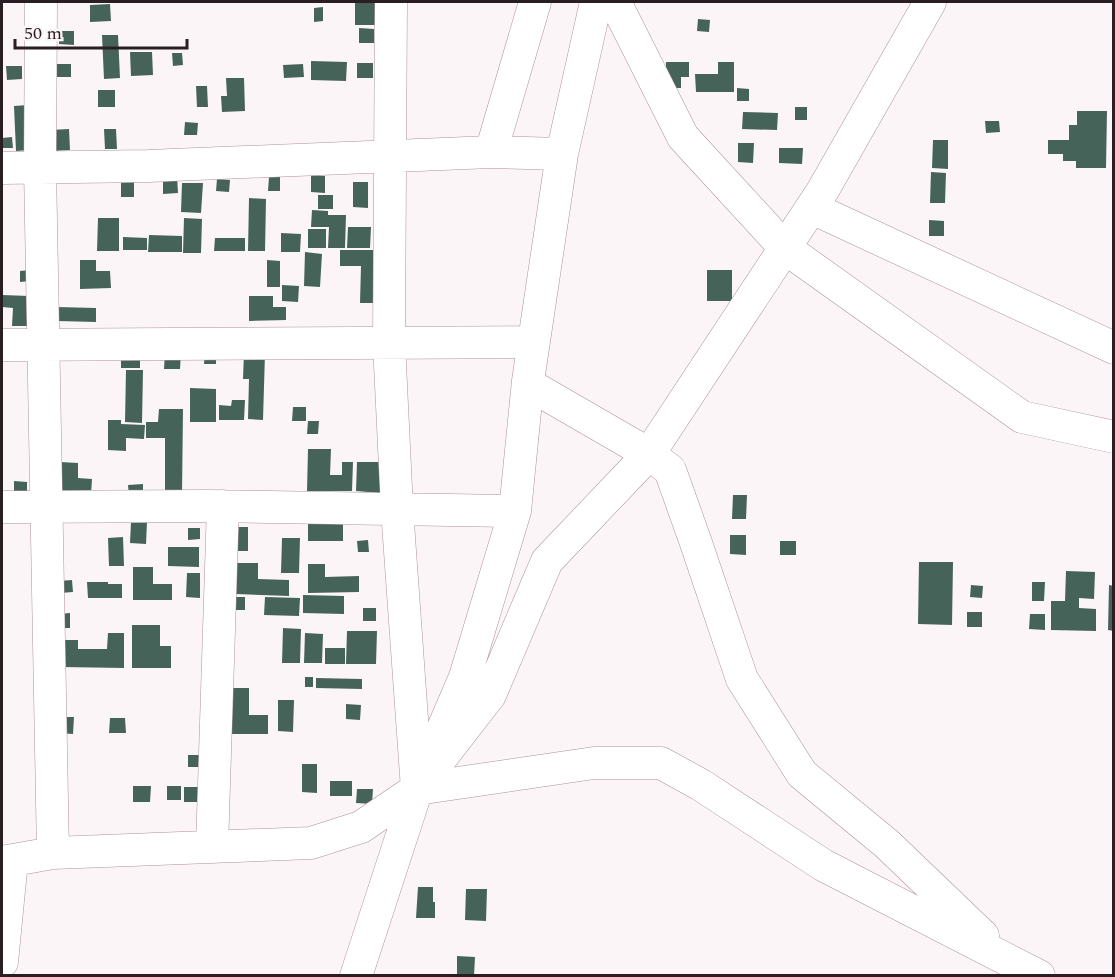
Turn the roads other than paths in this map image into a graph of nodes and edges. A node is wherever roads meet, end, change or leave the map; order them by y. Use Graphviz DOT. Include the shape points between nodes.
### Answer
graph roads {
  1 [pos="41,2"];
  2 [pos="391,2"];
  3 [pos="535,2"];
  4 [pos="596,2"];
  5 [pos="615,2"];
  6 [pos="930,2"];
  7 [pos="491,152"];
  8 [pos="562,154"];
  9 [pos="389,156"];
  10 [pos="2,168"];
  11 [pos="40,168"];
  12 [pos="812,208"];
  13 [pos="785,248"];
  14 [pos="534,342"];
  15 [pos="389,343"];
  16 [pos="43,344"];
  17 [pos="2,345"];
  18 [pos="1113,348"];
  19 [pos="528,384"];
  20 [pos="1113,436"];
  21 [pos="649,454"];
  22 [pos="223,506"];
  23 [pos="2,507"];
  24 [pos="47,507"];
  25 [pos="397,509"];
  26 [pos="515,511"];
  27 [pos="417,789"];
  28 [pos="212,847"];
  29 [pos="54,853"];
  30 [pos="7,861"];
  31 [pos="1007,959"];
  32 [pos="2,962"];
  33 [pos="356,975"];
  34 [pos="1040,975"];
  1 -- 11 [label="street"];
  2 -- 9 [label="street"];
  3 -- 7 [label="street"];
  4 -- 8 [label="street"];
  5 -- 13 [label="street" via="682,137"];
  6 -- 12 [label="street"];
  7 -- 8 [label="street"];
  7 -- 9 [label="street"];
  8 -- 14 [label="street"];
  9 -- 11 [label="street"];
  9 -- 15 [label="street"];
  10 -- 11 [label="street"];
  11 -- 16 [label="street"];
  12 -- 13 [label="street"];
  12 -- 18 [label="street"];
  13 -- 20 [label="street" via="1022,417"];
  13 -- 21 [label="street"];
  14 -- 15 [label="street"];
  14 -- 19 [label="street"];
  15 -- 16 [label="street"];
  15 -- 25 [label="street"];
  16 -- 17 [label="street"];
  16 -- 24 [label="street"];
  19 -- 21 [label="street"];
  19 -- 26 [label="street"];
  21 -- 27 [label="street" via="547,561 490,694"];
  21 -- 31 [label="street" via="670,470 742,679 802,774 887,844"];
  22 -- 24 [label="street"];
  22 -- 25 [label="street"];
  22 -- 28 [label="street"];
  23 -- 24 [label="street"];
  24 -- 29 [label="street"];
  25 -- 26 [label="street"];
  25 -- 27 [label="street"];
  26 -- 27 [label="street" via="465,677"];
  27 -- 28 [label="street" via="361,827 311,843"];
  27 -- 31 [label="street" via="594,763 661,763 823,865"];
  27 -- 33 [label="street"];
  28 -- 29 [label="street"];
  29 -- 30 [label="street"];
  30 -- 32 [label="street"];
  31 -- 34 [label="street"];
}
